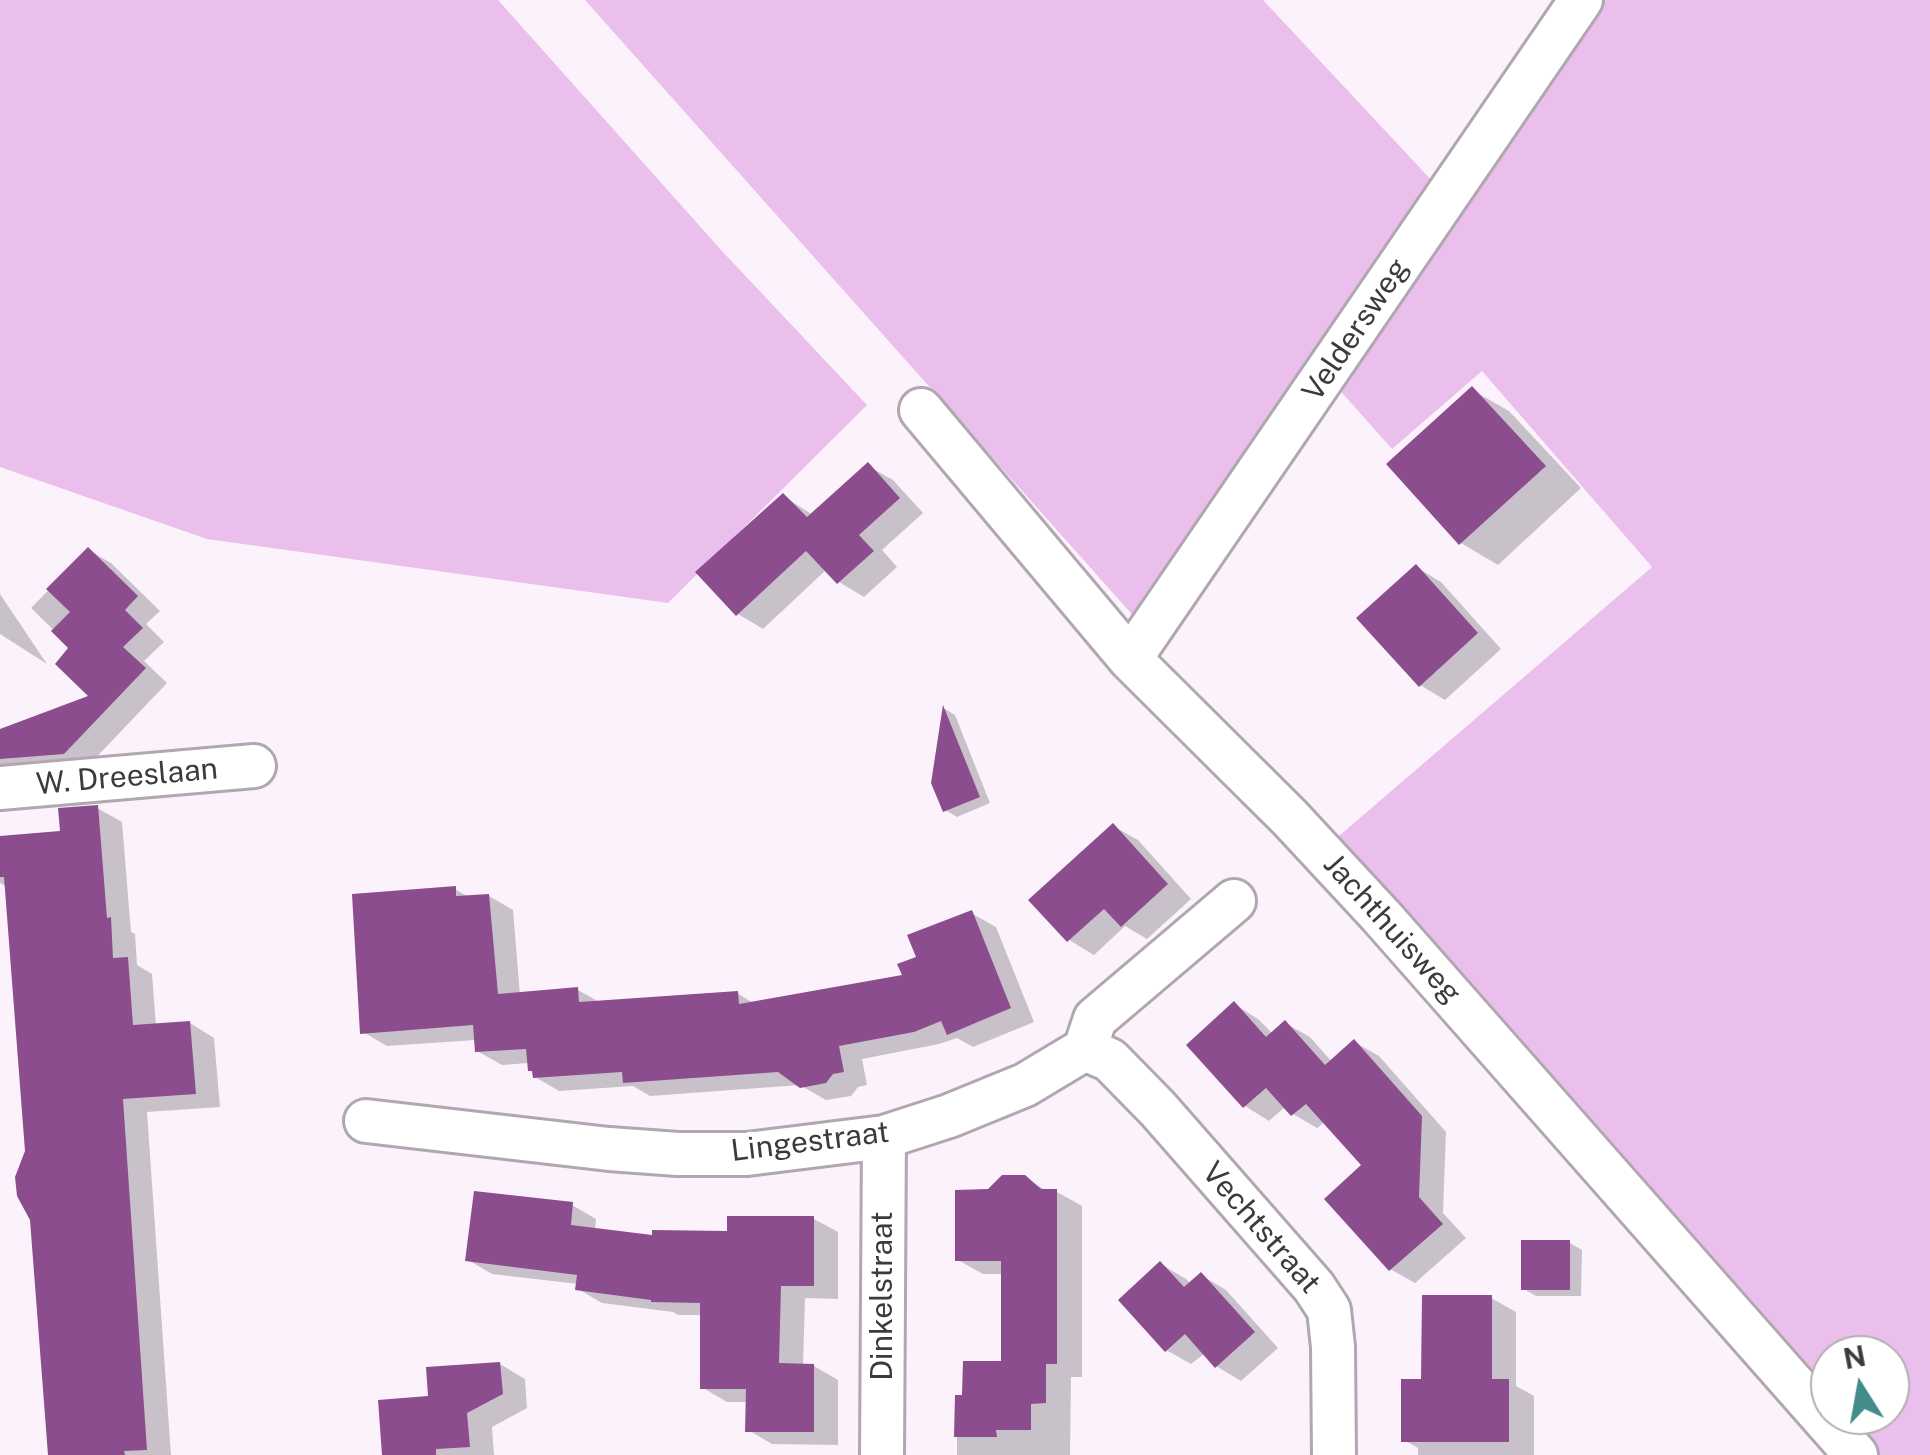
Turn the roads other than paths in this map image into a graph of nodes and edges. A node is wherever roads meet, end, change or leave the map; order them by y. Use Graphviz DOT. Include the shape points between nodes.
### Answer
graph roads {
  1 [pos="1581,0"];
  2 [pos="921,410"];
  3 [pos="1130,660"];
  4 [pos="254,766"];
  5 [pos="0,788"];
  6 [pos="1234,901"];
  7 [pos="1085,1050"];
  8 [pos="366,1121"];
  9 [pos="884,1137"];
  10 [pos="882,1455"];
  11 [pos="1334,1455"];
  12 [pos="1856,1455"];
  1 -- 3 [label="street, Veldersweg"];
  2 -- 3 [label="street, Jachthuisweg"];
  3 -- 12 [label="street, Jachthuisweg" via="1382,916"];
  4 -- 5 [label="street, W. Dreeslaan"];
  6 -- 7 [label="street" via="1095,1019"];
  7 -- 9 [label="street, Lingestraat" via="1025,1085"];
  7 -- 11 [label="street, Vechtstraat" via="1110,1060 1158,1110 1330,1310"];
  8 -- 9 [label="street, Lingestraat" via="678,1154 747,1154"];
  9 -- 10 [label="street, Dinkelstraat"];
}
